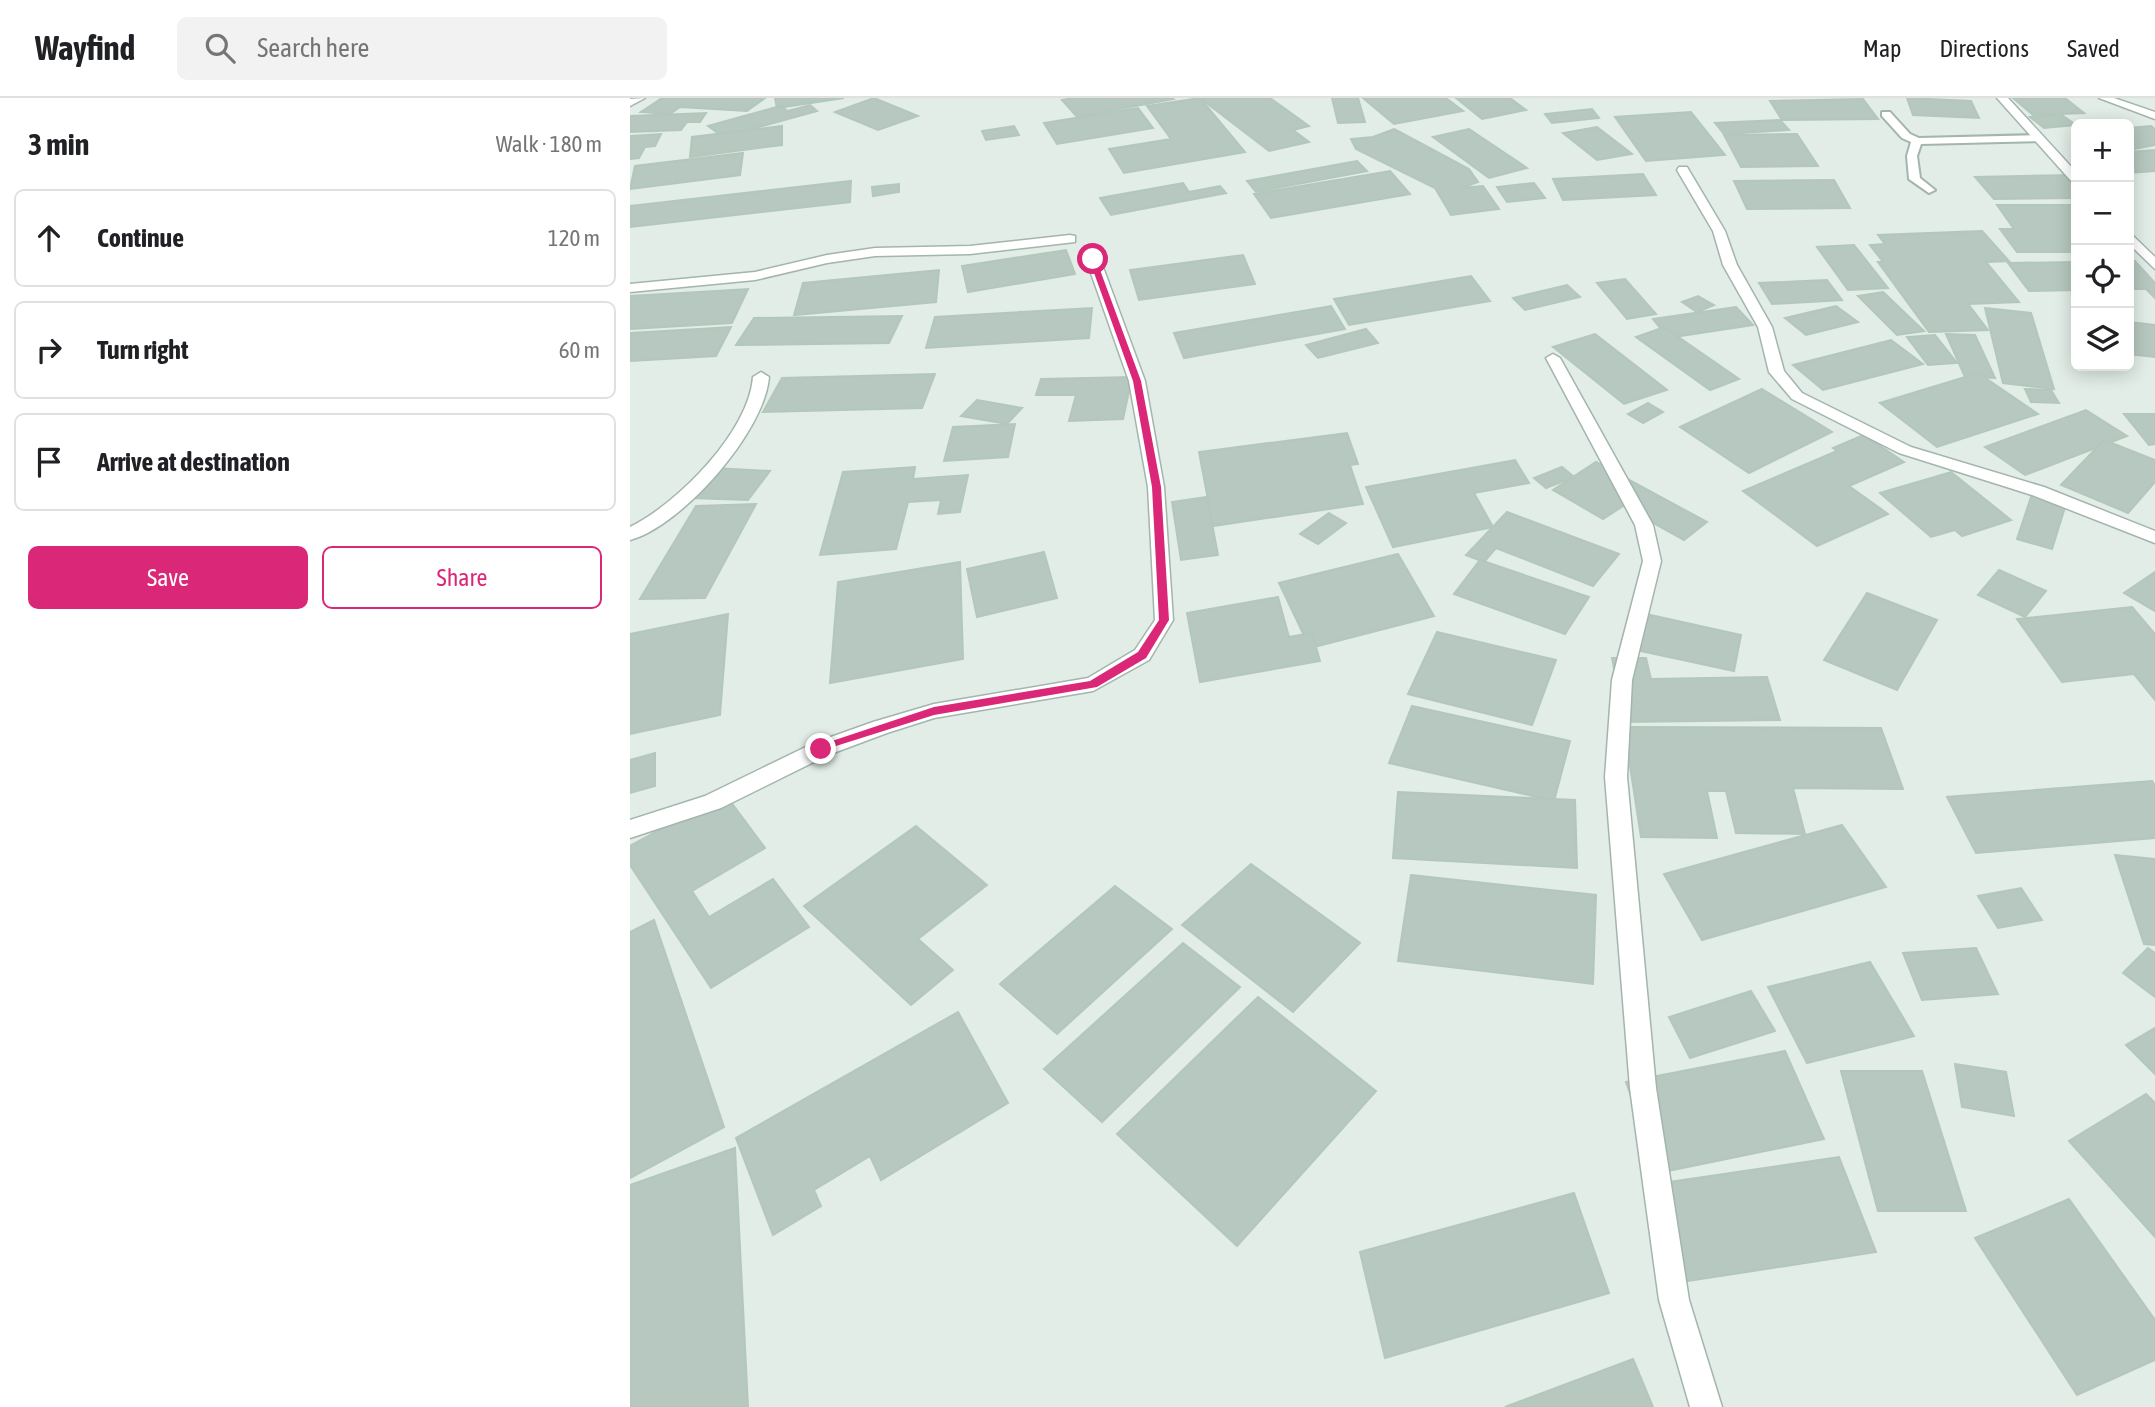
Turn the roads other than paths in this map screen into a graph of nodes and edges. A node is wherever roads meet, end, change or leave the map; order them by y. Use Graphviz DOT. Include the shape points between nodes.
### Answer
graph roads {
  1 [pos="640,98"];
  2 [pos="2002,98"];
  3 [pos="2104,98"];
  4 [pos="630,103"];
  5 [pos="1886,114"];
  6 [pos="2155,116"];
  7 [pos="2039,138"];
  8 [pos="1917,141"];
  9 [pos="1684,170"];
  10 [pos="2071,173"];
  11 [pos="1929,190"];
  12 [pos="1070,239"];
  13 [pos="2134,242"];
  14 [pos="1093,259"];
  15 [pos="2155,265"];
  16 [pos="630,288"];
  17 [pos="1553,358"];
  18 [pos="761,377"];
  19 [pos="630,534"];
  20 [pos="2155,537"];
  21 [pos="630,830"];
  22 [pos="1706,1407"];
  1 -- 4 [label="street"];
  2 -- 7 [label="street"];
  3 -- 6 [label="street"];
  5 -- 8 [label="lane"];
  7 -- 8 [label="lane"];
  7 -- 10 [label="street"];
  8 -- 11 [label="lane" via="1912,156 1915,179"];
  9 -- 20 [label="street" via="1765,327 1777,372 1797,396 1905,450 2038,491"];
  12 -- 16 [label="street" via="970,250 875,252 755,276"];
  13 -- 15 [label="street"];
  14 -- 21 [label="street" via="1137,381 1156,487 1164,620 1142,655 1093,684 934,711 880,727 821,749 713,802"];
  17 -- 22 [label="street" via="1644,525 1652,561 1622,680 1616,777 1643,1088 1674,1300"];
  18 -- 19 [label="street" via="763,385 754,405 704,479 653,523"];
}
